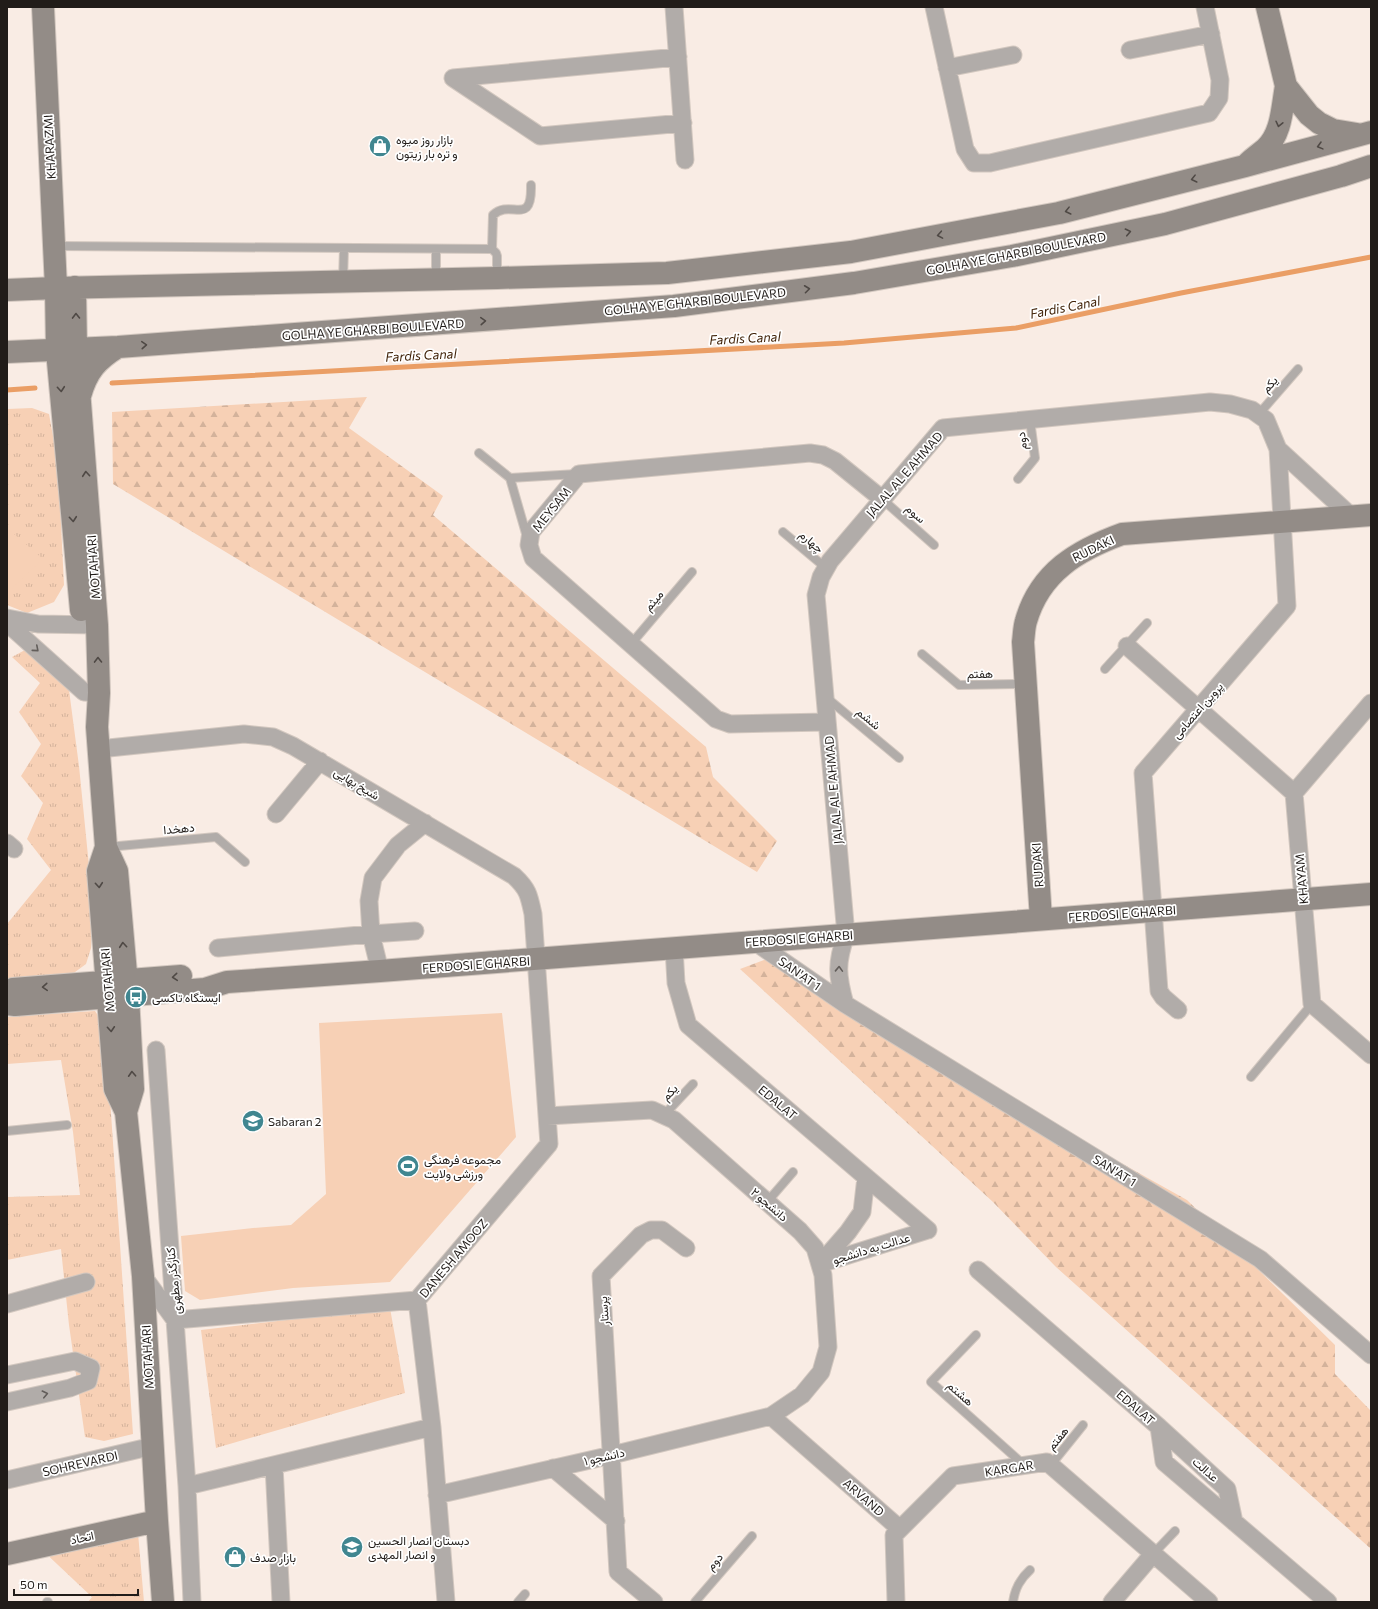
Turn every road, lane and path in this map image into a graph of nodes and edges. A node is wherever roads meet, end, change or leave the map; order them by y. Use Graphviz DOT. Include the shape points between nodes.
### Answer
graph roads {
  1 [pos="43,7"];
  2 [pos="674,7"];
  3 [pos="934,7"];
  4 [pos="1205,7"];
  5 [pos="1267,7"];
  6 [pos="1211,34"];
  7 [pos="1130,50"];
  8 [pos="1013,55"];
  9 [pos="678,57"];
  10 [pos="947,68"];
  11 [pos="1286,86"];
  12 [pos="683,123"];
  13 [pos="1367,133"];
  14 [pos="685,160"];
  15 [pos="1245,166"];
  16 [pos="1371,166"];
  17 [pos="531,185"];
  18 [pos="54,246"];
  19 [pos="344,248"];
  20 [pos="436,249"];
  21 [pos="492,249"];
  22 [pos="497,278"];
  23 [pos="436,279"];
  24 [pos="343,281"];
  25 [pos="66,287"];
  26 [pos="7,290"];
  27 [pos="118,347"];
  28 [pos="67,350"];
  29 [pos="7,352"];
  30 [pos="1298,369"];
  31 [pos="80,399"];
  32 [pos="1258,414"];
  33 [pos="1030,420"];
  34 [pos="1278,449"];
  35 [pos="479,453"];
  36 [pos="579,474"];
  37 [pos="510,478"];
  38 [pos="1018,479"];
  39 [pos="882,499"];
  40 [pos="1361,516"];
  41 [pos="1282,523"];
  42 [pos="784,532"];
  43 [pos="529,545"];
  44 [pos="934,545"];
  45 [pos="826,568"];
  46 [pos="692,572"];
  47 [pos="1147,623"];
  48 [pos="89,624"];
  49 [pos="9,629"];
  50 [pos="632,644"];
  51 [pos="1126,646"];
  52 [pos="922,654"];
  53 [pos="1105,669"];
  54 [pos="1026,684"];
  55 [pos="92,692"];
  56 [pos="825,696"];
  57 [pos="1371,704"];
  58 [pos="1197,710"];
  59 [pos="827,722"];
  60 [pos="99,749"];
  61 [pos="899,758"];
  62 [pos="320,761"];
  63 [pos="1294,794"];
  64 [pos="276,814"];
  65 [pos="425,823"];
  66 [pos="106,847"];
  67 [pos="245,862"];
  68 [pos="1371,894"];
  69 [pos="1303,899"];
  70 [pos="1152,911"];
  71 [pos="1041,919"];
  72 [pos="415,931"];
  73 [pos="371,934"];
  74 [pos="846,935"];
  75 [pos="755,942"];
  76 [pos="218,948"];
  77 [pos="674,948"];
  78 [pos="537,959"];
  79 [pos="380,971"];
  80 [pos="118,989"];
  81 [pos="7,992"];
  82 [pos="7,1004"];
  83 [pos="845,1004"];
  84 [pos="1312,1004"];
  85 [pos="1178,1010"];
  86 [pos="156,1050"];
  87 [pos="1371,1055"];
  88 [pos="1251,1077"];
  89 [pos="693,1084"];
  90 [pos="547,1116"];
  91 [pos="664,1116"];
  92 [pos="66,1125"];
  93 [pos="7,1131"];
  94 [pos="793,1172"];
  95 [pos="866,1177"];
  96 [pos="767,1202"];
  97 [pos="928,1230"];
  98 [pos="686,1248"];
  99 [pos="820,1264"];
  100 [pos="978,1270"];
  101 [pos="143,1276"];
  102 [pos="86,1282"];
  103 [pos="417,1300"];
  104 [pos="7,1304"];
  105 [pos="175,1320"];
  106 [pos="976,1335"];
  107 [pos="1371,1355"];
  108 [pos="7,1375"];
  109 [pos="7,1402"];
  110 [pos="771,1416"];
  111 [pos="1083,1425"];
  112 [pos="432,1427"];
  113 [pos="1159,1427"];
  114 [pos="153,1446"];
  115 [pos="612,1455"];
  116 [pos="1024,1465"];
  117 [pos="274,1466"];
  118 [pos="1050,1466"];
  119 [pos="553,1468"];
  120 [pos="7,1480"];
  121 [pos="187,1486"];
  122 [pos="437,1495"];
  123 [pos="157,1521"];
  124 [pos="616,1521"];
  125 [pos="1234,1522"];
  126 [pos="900,1529"];
  127 [pos="1175,1531"];
  128 [pos="752,1536"];
  129 [pos="7,1554"];
  130 [pos="1153,1554"];
  131 [pos="1030,1570"];
  132 [pos="525,1594"];
  133 [pos="163,1602"];
  134 [pos="192,1602"];
  135 [pos="281,1602"];
  136 [pos="446,1602"];
  137 [pos="518,1602"];
  138 [pos="654,1602"];
  139 [pos="694,1602"];
  140 [pos="896,1602"];
  141 [pos="1013,1602"];
  142 [pos="1112,1602"];
  143 [pos="1209,1602"];
  144 [pos="1328,1602"];
  1 -- 18 [label="main road, KHARAZMI"];
  2 -- 9 [label="street"];
  3 -- 10 [label="street"];
  4 -- 6 [label="street"];
  5 -- 11 [label="main road"];
  6 -- 7 [label="street"];
  6 -- 10 [label="street" via="1220,80 1219,98 1208,113 990,163 974,163 965,149"];
  8 -- 10 [label="street"];
  9 -- 12 [label="street"];
  9 -- 12 [label="street" via="453,78 540,136"];
  11 -- 13 [label="main road" via="1309,115 1319,123 1348,134"];
  11 -- 15 [label="main road, one-way" via="1276,134"];
  12 -- 14 [label="street"];
  13 -- 15 [label="main road, one-way"];
  15 -- 22 [label="main road, one-way" via="1059,213 851,252 667,272"];
  27 -- 16 [label="main road, GOLHA YE GHARBI BOULEVARD, one-way" via="674,306 854,283 1012,256 1165,224"];
  17 -- 21 [label="lane" via="532,200 529,206 524,209 497,211 493,215"];
  18 -- 19 [label="lane"];
  18 -- 25 [label="main road, KHARAZMI"];
  19 -- 20 [label="lane"];
  19 -- 24 [label="lane"];
  20 -- 21 [label="lane"];
  20 -- 23 [label="lane"];
  21 -- 22 [label="lane" via="497,256"];
  22 -- 23 [label="main road"];
  23 -- 24 [label="main road"];
  24 -- 25 [label="main road"];
  25 -- 26 [label="main road"];
  25 -- 28 [label="main road, MOTAHARI"];
  27 -- 28 [label="main road, GOLHA YE GHARBI BOULEVARD"];
  27 -- 31 [label="main road" via="92,368 84,383"];
  28 -- 29 [label="main road, GOLHA YE GHARBI BOULEVARD"];
  28 -- 31 [label="main road, MOTAHARI"];
  28 -- 48 [label="main road, one-way"];
  30 -- 32 [label="lane, یکم"];
  48 -- 31 [label="main road, MOTAHARI, one-way"];
  32 -- 33 [label="street, JALAL AL E AHMAD" via="1230,404 1210,402"];
  32 -- 34 [label="street" via="1266,420"];
  33 -- 38 [label="lane, دوم" via="1034,458"];
  33 -- 39 [label="street, JALAL AL E AHMAD" via="943,428"];
  34 -- 40 [label="street"];
  34 -- 41 [label="street"];
  35 -- 37 [label="lane"];
  36 -- 37 [label="lane"];
  36 -- 39 [label="street" via="810,453 823,455 835,461"];
  36 -- 43 [label="street, MEYSAM" via="531,532"];
  37 -- 43 [label="lane"];
  39 -- 44 [label="lane, سوم"];
  39 -- 45 [label="street, JALAL AL E AHMAD"];
  40 -- 41 [label="main road, RUDAKI"];
  41 -- 54 [label="main road, RUDAKI" via="1122,534 1096,544 1071,558 1046,583 1035,599 1026,621 1023,642"];
  41 -- 58 [label="street, پروین اعتصامی" via="1287,606"];
  42 -- 45 [label="lane, چهارم"];
  43 -- 50 [label="street, MEYSAM" via="533,558"];
  45 -- 56 [label="street, JALAL AL E AHMAD" via="816,595"];
  46 -- 50 [label="lane, میثم"];
  47 -- 51 [label="lane"];
  48 -- 49 [label="street" via="38,624"];
  48 -- 55 [label="main road, MOTAHARI"];
  49 -- 55 [label="street, one-way"];
  50 -- 59 [label="street, MEYSAM" via="716,719 730,724"];
  51 -- 53 [label="lane"];
  51 -- 58 [label="street"];
  52 -- 54 [label="lane, هفتم" via="959,685"];
  54 -- 71 [label="main road, RUDAKI"];
  55 -- 60 [label="main road, MOTAHARI"];
  56 -- 59 [label="street, JALAL AL E AHMAD"];
  56 -- 61 [label="lane, ششم"];
  57 -- 63 [label="street"];
  58 -- 63 [label="street"];
  58 -- 70 [label="street, پروین اعتصامی" via="1142,772"];
  59 -- 74 [label="street, JALAL AL E AHMAD"];
  60 -- 62 [label="street, شیخ بهایی" via="244,734 273,737"];
  60 -- 66 [label="main road, MOTAHARI"];
  62 -- 64 [label="street"];
  62 -- 65 [label="street, شیخ بهایی"];
  63 -- 69 [label="street, KHAYAM"];
  65 -- 73 [label="street" via="398,844 373,878 369,901"];
  65 -- 78 [label="street, شیخ بهایی" via="514,876 525,887 533,914"];
  66 -- 67 [label="lane, دهخدا" via="216,837"];
  66 -- 80 [label="main road, MOTAHARI" via="117,871"];
  68 -- 69 [label="main road, FERDOSI E GHARBI"];
  69 -- 70 [label="main road, FERDOSI E GHARBI"];
  69 -- 84 [label="street, KHAYAM"];
  70 -- 71 [label="main road, FERDOSI E GHARBI"];
  70 -- 85 [label="street, پروین اعتصامی" via="1159,991"];
  71 -- 74 [label="main road, FERDOSI E GHARBI"];
  72 -- 73 [label="street"];
  73 -- 76 [label="street"];
  73 -- 79 [label="street"];
  74 -- 75 [label="main road, FERDOSI E GHARBI"];
  83 -- 74 [label="street, SAN'AT 1, one-way" via="838,980 839,953"];
  75 -- 77 [label="main road, FERDOSI E GHARBI"];
  75 -- 83 [label="street, SAN'AT 1"];
  77 -- 78 [label="main road, FERDOSI E GHARBI"];
  77 -- 95 [label="street, EDALAT" via="676,983 688,1025"];
  78 -- 79 [label="main road, FERDOSI E GHARBI"];
  78 -- 90 [label="street, DANESH AMOOZ"];
  79 -- 80 [label="main road, FERDOSI E GHARBI" via="227,982 205,989"];
  80 -- 81 [label="main road, FERDOSI E GHARBI, one-way" via="13,989"];
  80 -- 82 [label="main road, FERDOSI E GHARBI" via="15,1006"];
  80 -- 101 [label="main road, MOTAHARI" via="133,1089 126,1112"];
  83 -- 107 [label="street, SAN'AT 1" via="1260,1259"];
  84 -- 87 [label="street"];
  84 -- 88 [label="lane"];
  86 -- 105 [label="street, کنارگذر مطهری"];
  89 -- 91 [label="lane, یکم"];
  90 -- 91 [label="street, دانشجو ۲" via="652,1110"];
  90 -- 103 [label="street, DANESH AMOOZ" via="549,1144"];
  91 -- 96 [label="street, دانشجو ۲" via="674,1120"];
  92 -- 93 [label="lane"];
  94 -- 96 [label="lane"];
  95 -- 97 [label="street, EDALAT"];
  95 -- 99 [label="street, عدالت به دانشجو" via="862,1212"];
  96 -- 99 [label="street, دانشجو ۲" via="815,1248"];
  97 -- 99 [label="street, عدالت به دانشجو"];
  98 -- 115 [label="street, پرستار" via="662,1230 651,1230 641,1235 601,1276"];
  99 -- 110 [label="street, دانشجو ۲" via="828,1347 821,1372 802,1396"];
  100 -- 113 [label="street, EDALAT"];
  101 -- 105 [label="street"];
  101 -- 114 [label="main road, MOTAHARI"];
  102 -- 104 [label="street"];
  103 -- 105 [label="street, کنارگذر مطهری"];
  103 -- 112 [label="street, DANESH AMOOZ"];
  105 -- 121 [label="street"];
  106 -- 116 [label="lane, هشتم" via="931,1382"];
  109 -- 108 [label="street, one-way" via="70,1388 88,1381 91,1368 75,1361"];
  110 -- 115 [label="street, دانشجو ۱"];
  110 -- 126 [label="street, ARVAND"];
  111 -- 118 [label="lane, هفتم"];
  112 -- 117 [label="street"];
  112 -- 122 [label="street, DANESH AMOOZ"];
  113 -- 125 [label="street, عدالت" via="1227,1489"];
  113 -- 125 [label="street, EDALAT" via="1164,1462"];
  114 -- 120 [label="street, SOHREVARDI"];
  114 -- 123 [label="main road, MOTAHARI"];
  115 -- 119 [label="street, دانشجو ۱"];
  115 -- 124 [label="street"];
  116 -- 118 [label="street, KARGAR" via="1047,1462"];
  116 -- 126 [label="street, KARGAR" via="953,1476"];
  117 -- 121 [label="street"];
  117 -- 135 [label="street"];
  118 -- 130 [label="street, KARGAR"];
  119 -- 122 [label="street, دانشجو ۱"];
  119 -- 124 [label="street"];
  121 -- 134 [label="street"];
  122 -- 136 [label="street, DANESH AMOOZ"];
  123 -- 129 [label="main road, اتحاد"];
  123 -- 133 [label="main road, MOTAHARI"];
  124 -- 138 [label="street" via="618,1572"];
  125 -- 144 [label="street, EDALAT"];
  126 -- 140 [label="street" via="894,1535"];
  127 -- 130 [label="lane"];
  128 -- 139 [label="lane, دوم"];
  130 -- 142 [label="street"];
  130 -- 143 [label="street, KARGAR"];
  131 -- 141 [label="lane" via="1021,1578"];
  132 -- 137 [label="lane"];
}
